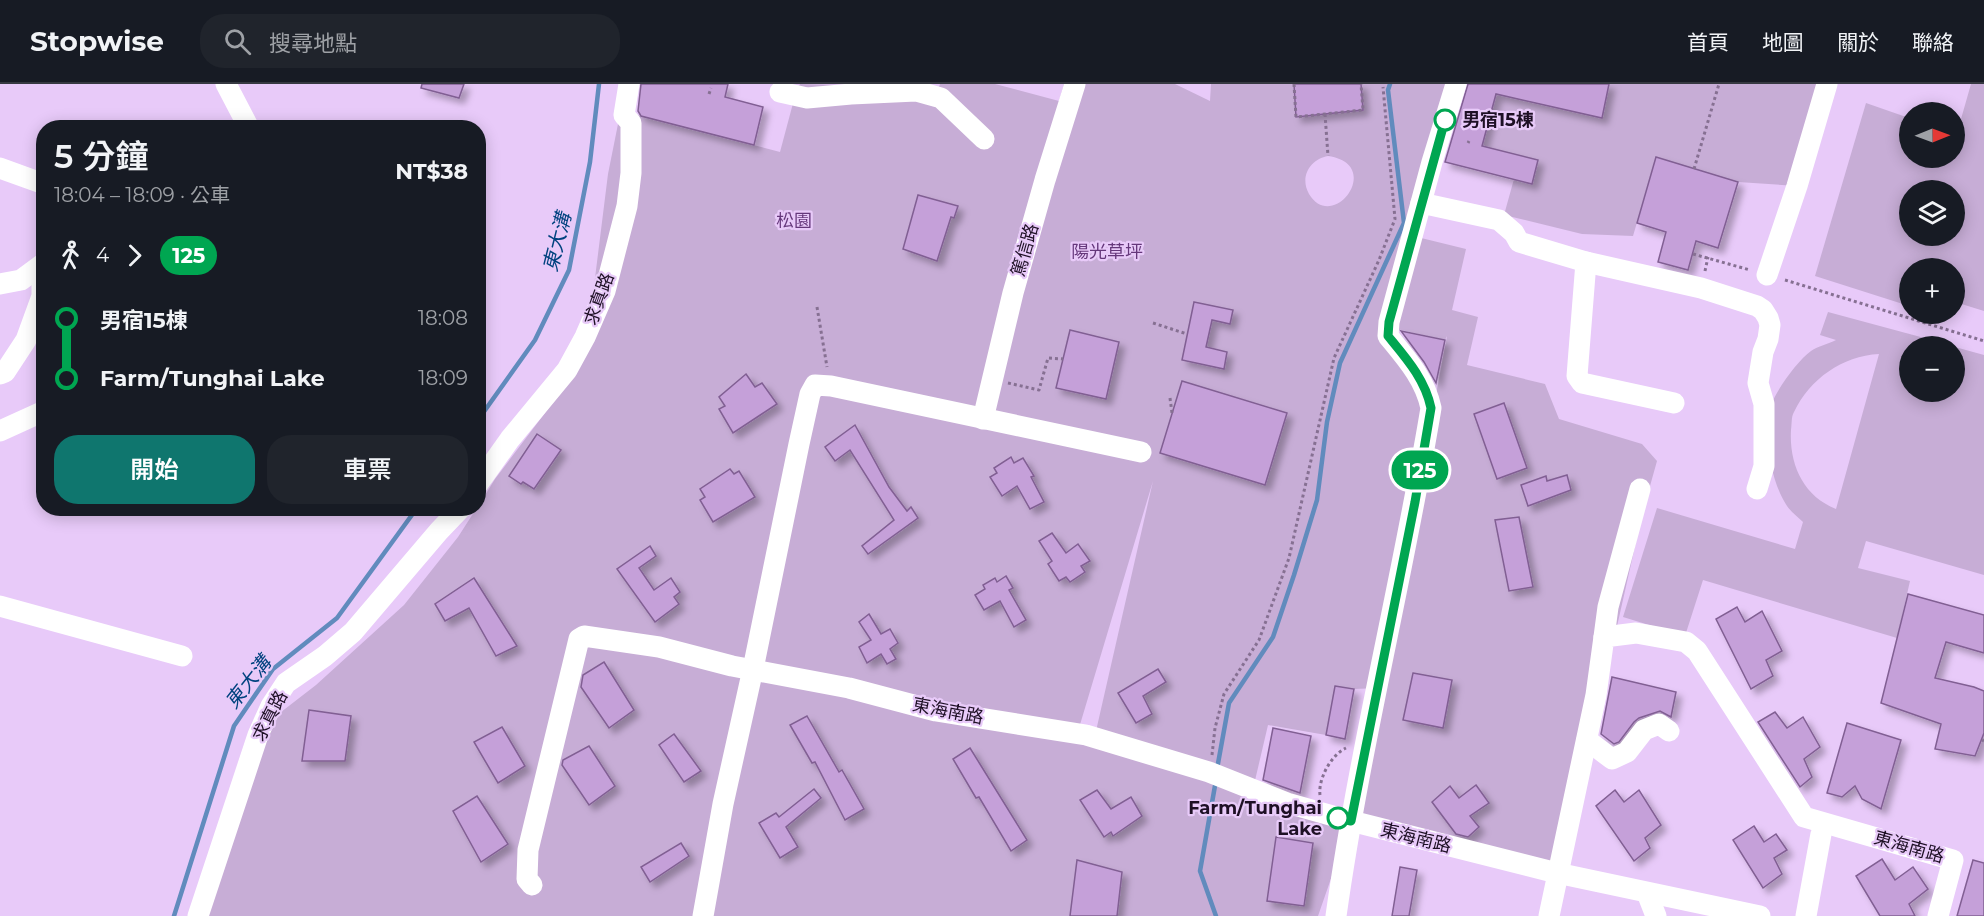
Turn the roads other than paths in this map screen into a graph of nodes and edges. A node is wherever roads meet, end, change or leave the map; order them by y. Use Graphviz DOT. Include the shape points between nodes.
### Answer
graph roads {
  1 [pos="226,84"];
  2 [pos="628,84"];
  3 [pos="1075,84"];
  4 [pos="1456,84"];
  5 [pos="1827,84"];
  6 [pos="780,92"];
  7 [pos="245,120"];
  8 [pos="984,139"];
  9 [pos="0,168"];
  10 [pos="36,181"];
  11 [pos="1421,203"];
  12 [pos="1587,262"];
  13 [pos="36,270"];
  14 [pos="1767,275"];
  15 [pos="0,284"];
  16 [pos="36,312"];
  17 [pos="0,375"];
  18 [pos="1674,403"];
  19 [pos="36,415"];
  20 [pos="983,418"];
  21 [pos="0,431"];
  22 [pos="1141,452"];
  23 [pos="486,473"];
  24 [pos="1640,489"];
  25 [pos="1756,489"];
  26 [pos="453,516"];
  27 [pos="0,606"];
  28 [pos="1604,637"];
  29 [pos="182,656"];
  30 [pos="753,669"];
  31 [pos="1669,731"];
  32 [pos="1587,740"];
  33 [pos="1351,821"];
  34 [pos="1821,834"];
  35 [pos="1557,873"];
  36 [pos="532,885"];
  37 [pos="1647,893"];
  38 [pos="198,916"];
  39 [pos="703,916"];
  40 [pos="1336,916"];
  41 [pos="1549,916"];
  42 [pos="1656,916"];
  43 [pos="1760,916"];
  44 [pos="1806,916"];
  45 [pos="1938,916"];
  1 -- 7 [label="street"];
  2 -- 23 [label="street, 求真路" via="624,115 631,123 631,173 627,206 605,291 567,370"];
  3 -- 20 [label="street, 篤信路" via="1013,293"];
  4 -- 11 [label="street"];
  5 -- 14 [label="street"];
  6 -- 8 [label="street" via="807,98 916,91 941,98"];
  9 -- 10 [label="street"];
  11 -- 12 [label="street" via="1499,220 1514,232 1519,242"];
  11 -- 33 [label="street" via="1388,336 1415,368 1431,408"];
  12 -- 18 [label="street" via="1576,376 1582,382"];
  12 -- 25 [label="street" via="1701,288 1763,310 1770,325 1758,382 1764,404 1764,466"];
  13 -- 15 [label="street" via="21,280"];
  16 -- 17 [label="street" via="26,340"];
  19 -- 21 [label="street"];
  20 -- 22 [label="street"];
  20 -- 30 [label="street" via="815,385"];
  24 -- 28 [label="street" via="1608,607"];
  26 -- 38 [label="street, 求真路" via="353,632 286,683 276,698 258,735"];
  27 -- 29 [label="street"];
  28 -- 32 [label="street"];
  28 -- 45 [label="street, 東海南路" via="1636,633 1686,642 1697,651 1804,817 1953,860"];
  30 -- 33 [label="street, 東海南路" via="936,711 1086,735"];
  30 -- 36 [label="street, 東海南路" via="620,640 584,636 579,639 528,850 527,879"];
  30 -- 39 [label="street"];
  31 -- 32 [label="street" via="1659,724 1644,730 1627,752 1612,759"];
  32 -- 35 [label="street"];
  33 -- 35 [label="street, 東海南路"];
  33 -- 40 [label="street"];
  34 -- 44 [label="street"];
  35 -- 37 [label="street, 東海南路"];
  35 -- 41 [label="street"];
  37 -- 42 [label="street"];
  37 -- 43 [label="street, 東海南路"];
}
